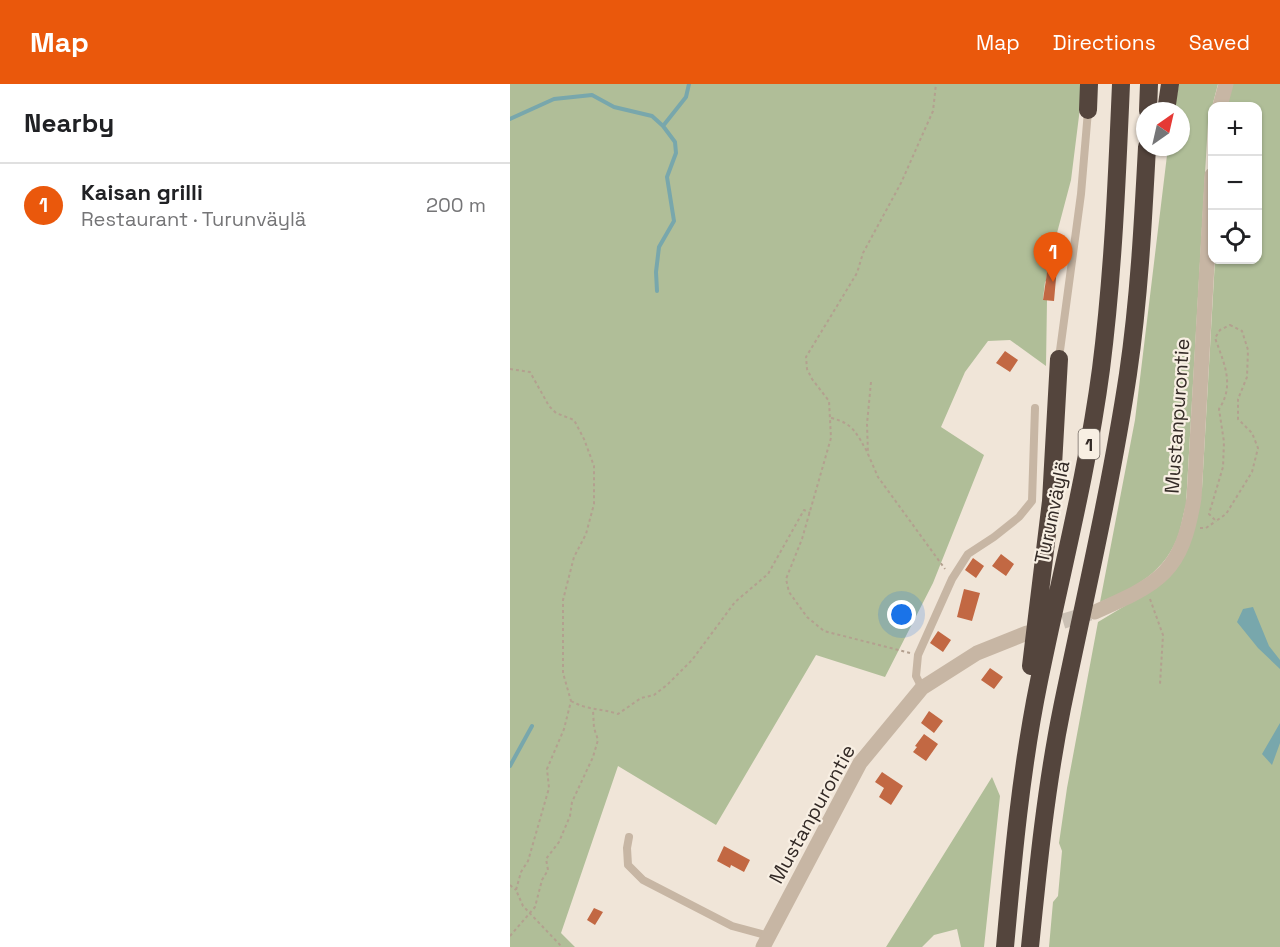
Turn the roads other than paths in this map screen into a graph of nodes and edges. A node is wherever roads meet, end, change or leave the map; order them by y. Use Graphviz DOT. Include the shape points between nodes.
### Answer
graph roads {
  1 [pos="1089,84"];
  2 [pos="1121,84"];
  3 [pos="1149,84"];
  4 [pos="1170,84"];
  5 [pos="1226,84"];
  6 [pos="1148,102"];
  7 [pos="1167,102"];
  8 [pos="1221,102"];
  9 [pos="1088,110"];
  10 [pos="1146,156"];
  11 [pos="1157,156"];
  12 [pos="1210,210"];
  13 [pos="1141,254"];
  14 [pos="1059,359"];
  15 [pos="1035,408"];
  16 [pos="1095,612"];
  17 [pos="1027,633"];
  18 [pos="922,688"];
  19 [pos="1018,799"];
  20 [pos="629,837"];
  21 [pos="766,942"];
  22 [pos="1005,947"];
  23 [pos="1030,947"];
  1 -- 9 [label="highway"];
  2 -- 19 [label="highway, Turunväylä / 1" via="1115,223 1101,370"];
  3 -- 6 [label="highway"];
  4 -- 7 [label="highway"];
  5 -- 8 [label="street"];
  9 -- 14 [label="lane"];
  10 -- 13 [label="highway, 1"];
  11 -- 13 [label="highway"];
  12 -- 16 [label="street, Mustanpurontie" via="1190,524 1171,566 1146,588"];
  13 -- 23 [label="highway, 1" via="1128,373 1093,570 1062,710 1039,856"];
  14 -- 19 [label="highway" via="1051,501"];
  15 -- 18 [label="lane" via="1032,501 1020,517 968,554 952,579 918,655 916,676"];
  17 -- 18 [label="street, Mustanpurontie" via="977,653"];
  18 -- 21 [label="street, Mustanpurontie" via="860,763"];
  19 -- 22 [label="highway, Turunväylä / 1"];
  20 -- 21 [label="lane" via="628,865 643,879"];
}
